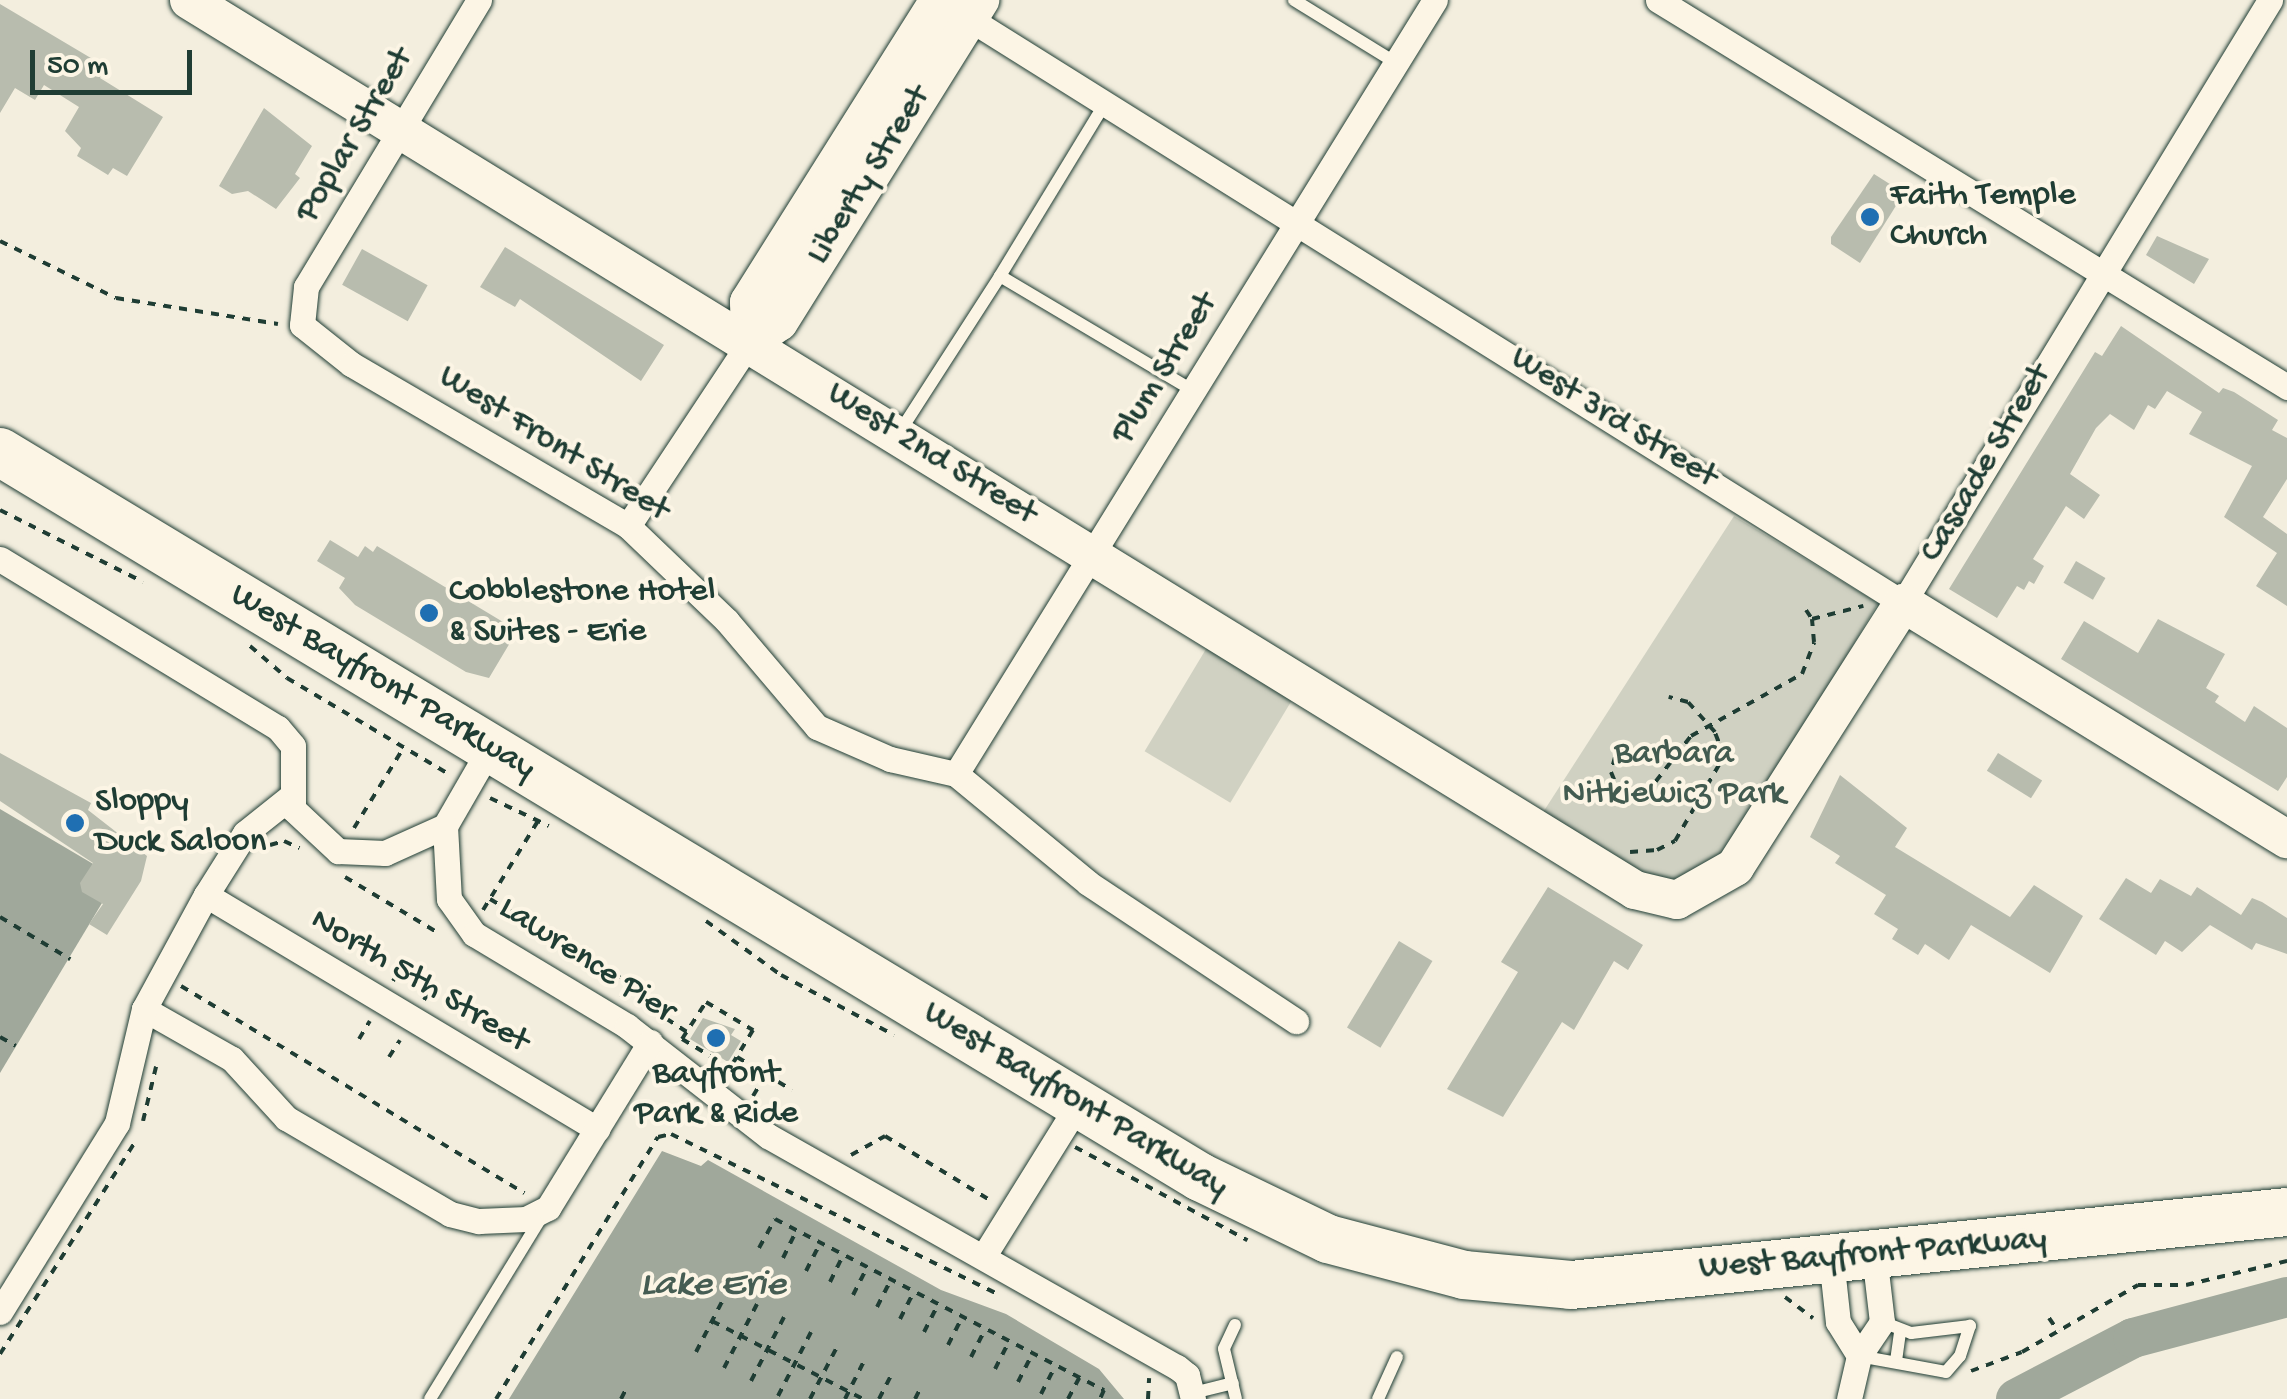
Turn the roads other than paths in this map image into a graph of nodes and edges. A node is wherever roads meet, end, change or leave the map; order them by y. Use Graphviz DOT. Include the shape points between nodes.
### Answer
graph roads {
  1 [pos="189,0"];
  2 [pos="479,0"];
  3 [pos="1294,0"];
  4 [pos="1434,0"];
  5 [pos="1658,0"];
  6 [pos="2270,0"];
  7 [pos="957,4"];
  8 [pos="1396,63"];
  9 [pos="1106,102"];
  10 [pos="400,128"];
  11 [pos="1299,220"];
  12 [pos="2103,272"];
  13 [pos="1000,276"];
  14 [pos="301,318"];
  15 [pos="750,342"];
  16 [pos="2287,387"];
  17 [pos="1194,391"];
  18 [pos="898,434"];
  19 [pos="0,452"];
  20 [pos="628,526"];
  21 [pos="1090,555"];
  22 [pos="0,559"];
  23 [pos="1885,605"];
  24 [pos="490,748"];
  25 [pos="956,774"];
  26 [pos="289,798"];
  27 [pos="445,826"];
  28 [pos="2287,838"];
  29 [pos="206,895"];
  30 [pos="1678,900"];
  31 [pos="144,1009"];
  32 [pos="1296,1021"];
  33 [pos="650,1042"];
  34 [pos="1069,1119"];
  35 [pos="597,1129"];
  36 [pos="538,1202"];
  37 [pos="2287,1212"];
  38 [pos="984,1254"];
  39 [pos="1852,1256"];
  40 [pos="0,1312"];
  41 [pos="1235,1324"];
  42 [pos="1891,1327"];
  43 [pos="1859,1356"];
  44 [pos="1396,1357"];
  45 [pos="1896,1361"];
  46 [pos="1233,1383"];
  47 [pos="1193,1396"];
  48 [pos="430,1399"];
  49 [pos="1236,1399"];
  50 [pos="1378,1399"];
  51 [pos="1849,1399"];
  1 -- 10 [label="street, West 2nd Street"];
  2 -- 10 [label="street, Poplar Street"];
  3 -- 8 [label="lane"];
  4 -- 8 [label="street, Plum Street"];
  5 -- 12 [label="street"];
  6 -- 12 [label="street, Cascade Street"];
  7 -- 9 [label="street, West 3rd Street"];
  7 -- 15 [label="street, Liberty Street" via="749,302"];
  8 -- 11 [label="street, Plum Street"];
  9 -- 11 [label="street, West 3rd Street"];
  9 -- 13 [label="lane"];
  10 -- 14 [label="street, Poplar Street" via="306,287"];
  10 -- 15 [label="street, West 2nd Street"];
  11 -- 17 [label="street, Plum Street"];
  11 -- 23 [label="street, West 3rd Street"];
  12 -- 16 [label="street"];
  12 -- 23 [label="street, Cascade Street"];
  13 -- 17 [label="lane"];
  13 -- 18 [label="lane"];
  14 -- 20 [label="street, West Front Street" via="351,364"];
  15 -- 18 [label="street, West 2nd Street"];
  15 -- 20 [label="street, Liberty Street"];
  17 -- 21 [label="street, Plum Street"];
  18 -- 21 [label="street, West 2nd Street"];
  19 -- 24 [label="highway, West Bayfront Parkway"];
  20 -- 25 [label="street, West Front Street" via="727,621 817,727 863,750"];
  21 -- 25 [label="street, Plum Street"];
  21 -- 30 [label="street, West 2nd Street" via="1635,890"];
  22 -- 26 [label="street" via="278,728 293,746"];
  23 -- 28 [label="street, West 3rd Street"];
  23 -- 30 [label="street, Cascade Street" via="1744,856 1713,884"];
  24 -- 27 [label="street"];
  24 -- 34 [label="highway, West Bayfront Parkway"];
  25 -- 32 [label="street, West Front Street" via="1088,883"];
  26 -- 27 [label="street" via="311,832 351,856 385,854"];
  26 -- 29 [label="street" via="245,832"];
  27 -- 33 [label="street, Lawrence Pier" via="446,887 463,923"];
  29 -- 31 [label="street"];
  29 -- 35 [label="street, North 5th Street"];
  31 -- 36 [label="street" via="232,1060 286,1118 450,1214 499,1222"];
  31 -- 40 [label="street" via="116,1123"];
  33 -- 35 [label="street"];
  33 -- 38 [label="street, Lawrence Pier" via="768,1136"];
  34 -- 38 [label="street"];
  34 -- 39 [label="highway, West Bayfront Parkway" via="1289,1223 1374,1254 1464,1275 1571,1284"];
  35 -- 36 [label="street"];
  36 -- 48 [label="lane"];
  37 -- 39 [label="highway, West Bayfront Parkway"];
  38 -- 47 [label="street, Lawrence Pier" via="1176,1367"];
  39 -- 42 [label="street"];
  39 -- 43 [label="street" via="1838,1322"];
  41 -- 46 [label="lane" via="1224,1349"];
  42 -- 43 [label="street"];
  42 -- 45 [label="lane"];
  42 -- 45 [label="lane" via="1970,1326 1960,1356 1946,1372"];
  43 -- 45 [label="lane"];
  43 -- 51 [label="street"];
  44 -- 50 [label="lane"];
  46 -- 47 [label="lane"];
  46 -- 49 [label="lane"];
}
